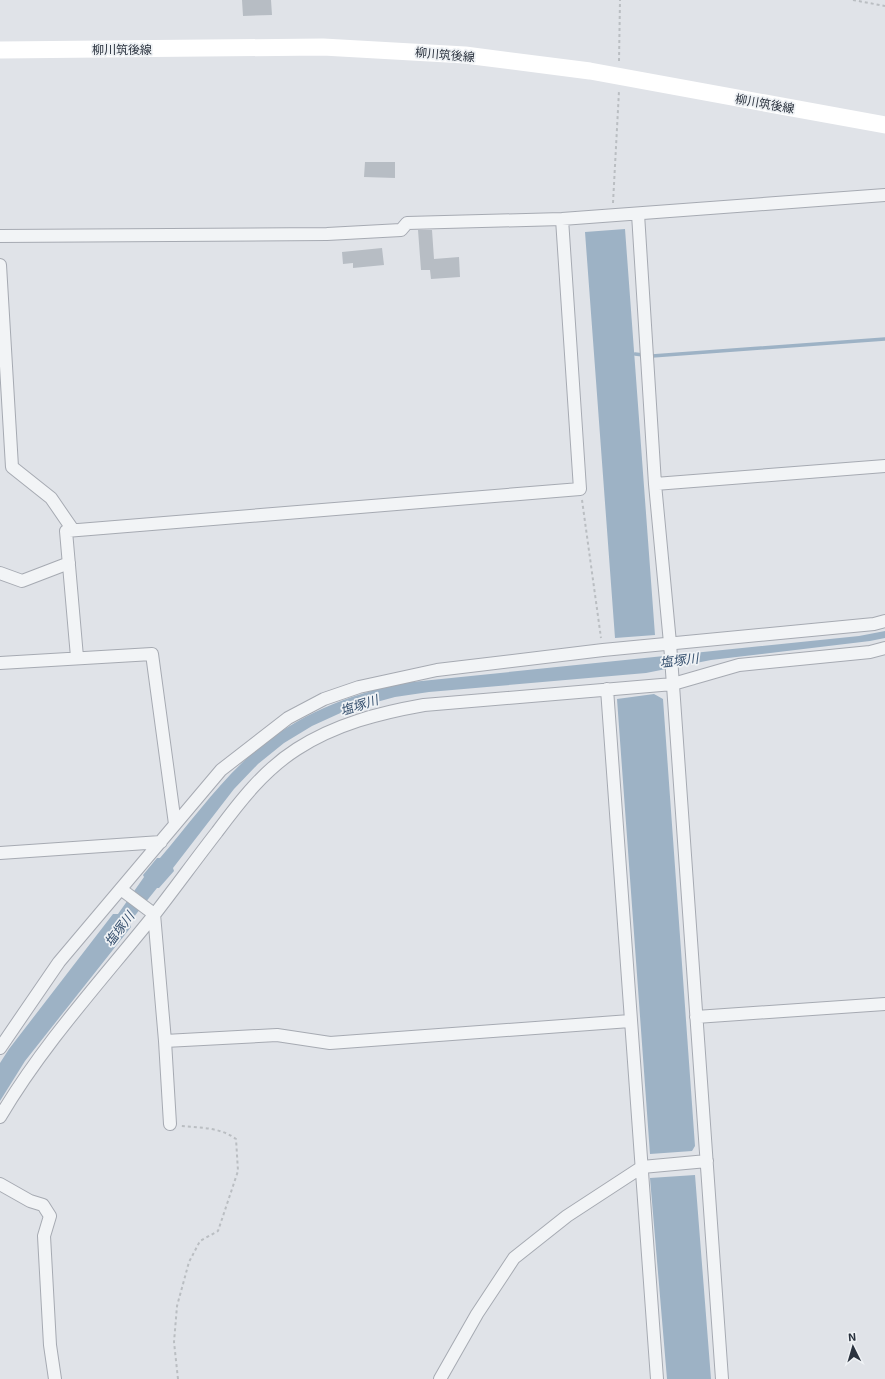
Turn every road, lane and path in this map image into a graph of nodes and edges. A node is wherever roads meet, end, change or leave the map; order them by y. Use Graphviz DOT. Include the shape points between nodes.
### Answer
graph roads {
  1 [pos="620,0"];
  2 [pos="853,0"];
  3 [pos="885,6"];
  4 [pos="0,50"];
  5 [pos="619,77"];
  6 [pos="885,125"];
  7 [pos="885,195"];
  8 [pos="638,214"];
  9 [pos="613,216"];
  10 [pos="562,219"];
  11 [pos="0,236"];
  12 [pos="0,265"];
  13 [pos="885,466"];
  14 [pos="655,484"];
  15 [pos="580,489"];
  16 [pos="73,530"];
  17 [pos="69,563"];
  18 [pos="0,573"];
  19 [pos="885,621"];
  20 [pos="670,643"];
  21 [pos="885,648"];
  22 [pos="603,650"];
  23 [pos="77,657"];
  24 [pos="0,663"];
  25 [pos="673,684"];
  26 [pos="607,689"];
  27 [pos="175,824"];
  28 [pos="161,842"];
  29 [pos="0,853"];
  30 [pos="122,890"];
  31 [pos="151,912"];
  32 [pos="885,1004"];
  33 [pos="696,1017"];
  34 [pos="630,1021"];
  35 [pos="165,1041"];
  36 [pos="0,1048"];
  37 [pos="0,1117"];
  38 [pos="170,1124"];
  39 [pos="707,1161"];
  40 [pos="642,1167"];
  41 [pos="0,1184"];
  42 [pos="55,1379"];
  43 [pos="178,1379"];
  44 [pos="440,1379"];
  45 [pos="657,1379"];
  46 [pos="722,1379"];
  1 -- 5 [label="path"];
  2 -- 3 [label="path"];
  4 -- 5 [label="main road, 柳川筑後線" via="323,47 406,50 466,55"];
  5 -- 6 [label="main road, 柳川筑後線"];
  5 -- 9 [label="path"];
  7 -- 8 [label="street"];
  8 -- 9 [label="street"];
  8 -- 14 [label="street"];
  9 -- 10 [label="street"];
  10 -- 11 [label="street" via="407,223 401,230 327,234"];
  10 -- 15 [label="street"];
  12 -- 16 [label="street" via="12,467 51,498"];
  13 -- 14 [label="street"];
  14 -- 20 [label="street"];
  15 -- 16 [label="street"];
  15 -- 22 [label="path"];
  16 -- 17 [label="street" via="66,531"];
  17 -- 18 [label="street" via="22,581"];
  17 -- 23 [label="street"];
  19 -- 20 [label="street"];
  20 -- 22 [label="street"];
  20 -- 25 [label="street"];
  21 -- 25 [label="street" via="870,652 739,665"];
  22 -- 27 [label="street" via="436,670 359,687 324,699 288,718 221,770"];
  23 -- 24 [label="street"];
  23 -- 27 [label="street" via="152,654"];
  25 -- 26 [label="street"];
  25 -- 33 [label="street"];
  26 -- 31 [label="street" via="424,705 383,712 336,729 297,749 265,774 245,794"];
  26 -- 34 [label="street"];
  27 -- 28 [label="street"];
  28 -- 29 [label="street"];
  28 -- 30 [label="street"];
  30 -- 31 [label="street"];
  30 -- 36 [label="street" via="60,962"];
  31 -- 35 [label="street"];
  31 -- 37 [label="street" via="22,1079"];
  32 -- 33 [label="street"];
  33 -- 39 [label="street"];
  34 -- 35 [label="street" via="330,1043 277,1035"];
  34 -- 40 [label="street"];
  35 -- 38 [label="street"];
  38 -- 43 [label="path" via="206,1128 232,1136 236,1139 238,1171 218,1231 200,1241 189,1262 177,1306 174,1342"];
  39 -- 40 [label="street"];
  39 -- 46 [label="street"];
  40 -- 44 [label="street" via="567,1216 514,1258 477,1314"];
  40 -- 45 [label="street"];
  41 -- 42 [label="street" via="30,1201 43,1205 50,1216 44,1236 50,1345"];
}
